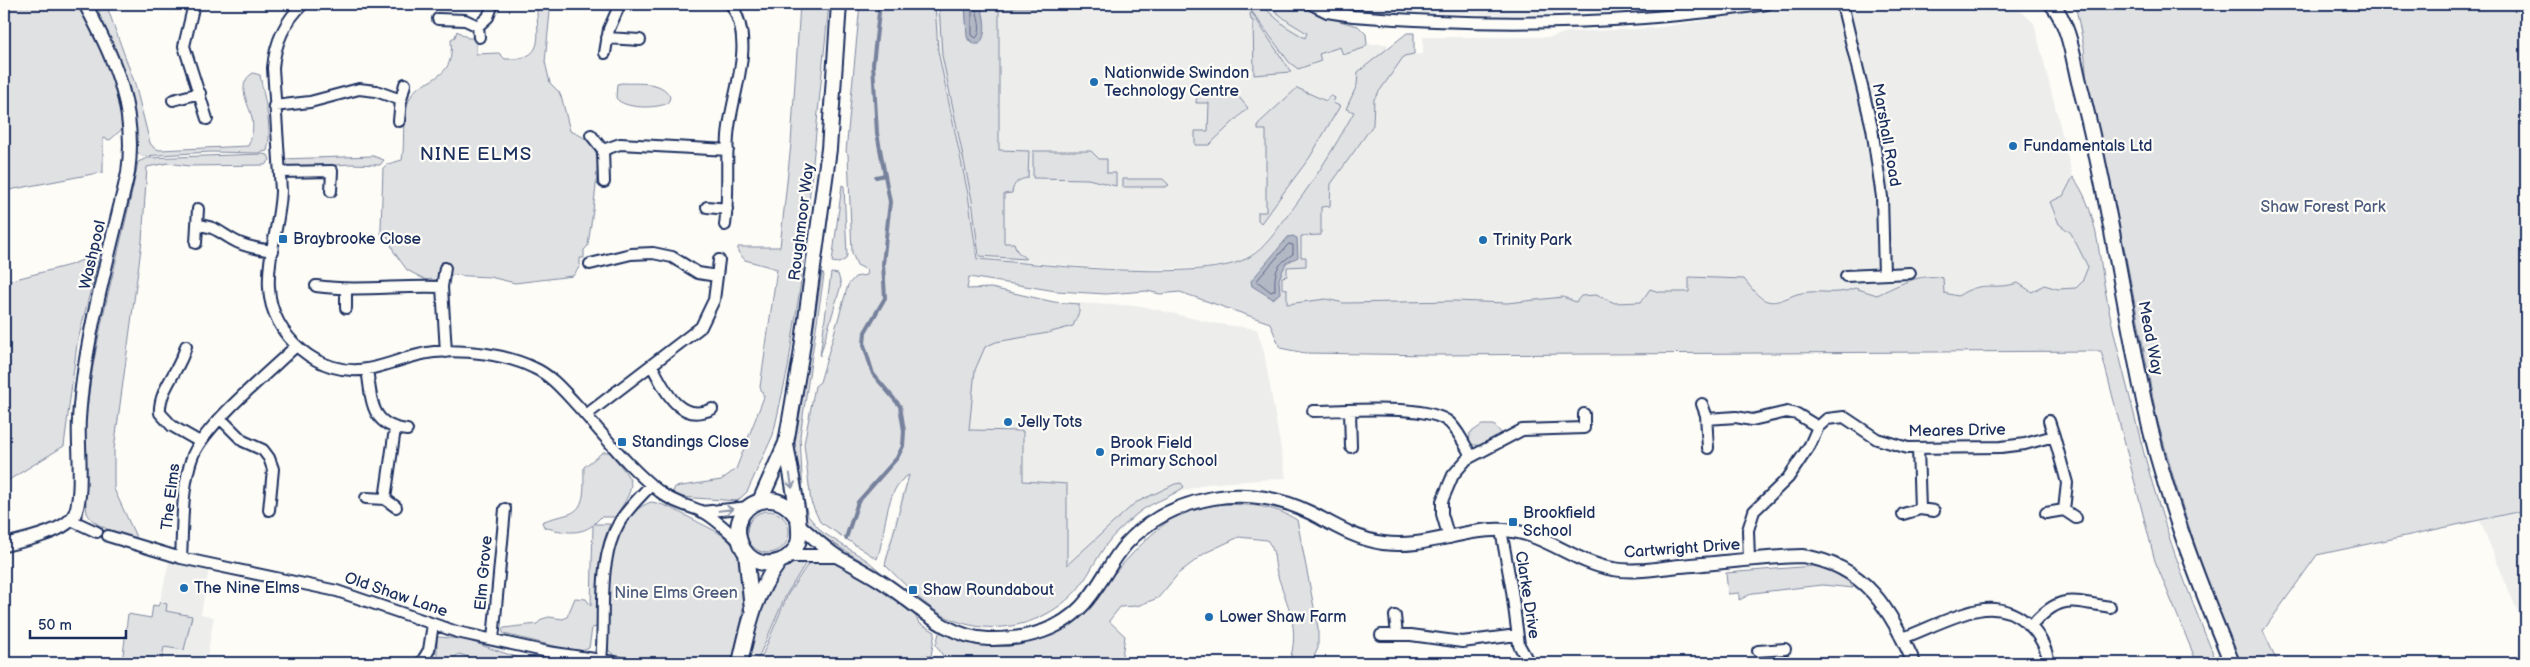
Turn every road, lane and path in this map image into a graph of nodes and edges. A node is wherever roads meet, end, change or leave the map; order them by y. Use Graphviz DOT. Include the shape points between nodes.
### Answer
graph roads {
  1 [pos="85,4"];
  2 [pos="194,4"];
  3 [pos="303,4"];
  4 [pos="493,4"];
  5 [pos="620,4"];
  6 [pos="731,4"];
  7 [pos="839,4"];
  8 [pos="1311,4"];
  9 [pos="1763,4"];
  10 [pos="1842,4"];
  11 [pos="2057,6"];
  12 [pos="438,19"];
  13 [pos="478,26"];
  14 [pos="479,36"];
  15 [pos="607,38"];
  16 [pos="640,40"];
  17 [pos="605,53"];
  18 [pos="405,84"];
  19 [pos="200,93"];
  20 [pos="173,100"];
  21 [pos="401,100"];
  22 [pos="274,106"];
  23 [pos="206,119"];
  24 [pos="399,121"];
  25 [pos="591,135"];
  26 [pos="604,150"];
  27 [pos="728,150"];
  28 [pos="280,172"];
  29 [pos="604,182"];
  30 [pos="332,191"];
  31 [pos="707,207"];
  32 [pos="198,209"];
  33 [pos="727,209"];
  34 [pos="197,225"];
  35 [pos="725,225"];
  36 [pos="196,243"];
  37 [pos="273,251"];
  38 [pos="719,260"];
  39 [pos="590,264"];
  40 [pos="446,268"];
  41 [pos="1910,273"];
  42 [pos="1884,274"];
  43 [pos="716,276"];
  44 [pos="1846,276"];
  45 [pos="316,286"];
  46 [pos="442,287"];
  47 [pos="346,290"];
  48 [pos="346,308"];
  49 [pos="186,346"];
  50 [pos="296,346"];
  51 [pos="446,352"];
  52 [pos="652,366"];
  53 [pos="367,369"];
  54 [pos="1702,404"];
  55 [pos="712,409"];
  56 [pos="1313,411"];
  57 [pos="1350,411"];
  58 [pos="1584,414"];
  59 [pos="586,415"];
  60 [pos="221,419"];
  61 [pos="1706,419"];
  62 [pos="2049,421"];
  63 [pos="1818,427"];
  64 [pos="395,429"];
  65 [pos="407,430"];
  66 [pos="2054,436"];
  67 [pos="200,442"];
  68 [pos="786,443"];
  69 [pos="1352,447"];
  70 [pos="1708,448"];
  71 [pos="1918,448"];
  72 [pos="1472,456"];
  73 [pos="652,485"];
  74 [pos="366,498"];
  75 [pos="385,499"];
  76 [pos="755,504"];
  77 [pos="396,507"];
  78 [pos="505,509"];
  79 [pos="1920,509"];
  80 [pos="269,510"];
  81 [pos="2064,510"];
  82 [pos="1934,511"];
  83 [pos="702,512"];
  84 [pos="2046,513"];
  85 [pos="1903,514"];
  86 [pos="2076,518"];
  87 [pos="71,520"];
  88 [pos="798,522"];
  89 [pos="1501,530"];
  90 [pos="97,532"];
  91 [pos="108,536"];
  92 [pos="1449,538"];
  93 [pos="4,545"];
  94 [pos="742,547"];
  95 [pos="836,556"];
  96 [pos="181,558"];
  97 [pos="783,559"];
  98 [pos="1749,560"];
  99 [pos="2110,607"];
  100 [pos="752,610"];
  101 [pos="1395,616"];
  102 [pos="433,624"];
  103 [pos="2032,625"];
  104 [pos="1381,635"];
  105 [pos="1397,635"];
  106 [pos="1517,635"];
  107 [pos="1903,638"];
  108 [pos="493,640"];
  109 [pos="1785,649"];
  110 [pos="1758,651"];
  111 [pos="1771,652"];
  112 [pos="601,660"];
  113 [pos="420,663"];
  114 [pos="621,663"];
  115 [pos="740,663"];
  116 [pos="1529,663"];
  117 [pos="1772,663"];
  118 [pos="1914,663"];
  119 [pos="2049,663"];
  120 [pos="2232,663"];
  1 -- 87 [label="street, Washpool" via="104,37 122,87 131,157 82,385 78,431 79,500"];
  2 -- 19 [label="street" via="184,46"];
  3 -- 22 [label="street" via="286,26 274,56"];
  4 -- 13 [label="street" via="488,17"];
  5 -- 15 [label="street"];
  6 -- 27 [label="street" via="740,29 742,57"];
  7 -- 68 [label="main road, Roughmoor Way" via="819,234"];
  8 -- 9 [label="street" via="1327,12 1353,16 1516,22 1649,16"];
  10 -- 42 [label="street, Marshall Road" via="1872,128 1882,197"];
  11 -- 120 [label="main road, Mead Way" via="2092,130 2144,402 2171,498 2207,604"];
  12 -- 13 [label="street" via="465,20"];
  13 -- 14 [label="street"];
  15 -- 16 [label="street"];
  15 -- 17 [label="street"];
  18 -- 21 [label="street"];
  19 -- 20 [label="street"];
  19 -- 23 [label="street"];
  21 -- 22 [label="street" via="359,89 310,102"];
  21 -- 24 [label="street"];
  22 -- 28 [label="street"];
  25 -- 26 [label="street"];
  26 -- 27 [label="street" via="620,144"];
  26 -- 29 [label="street"];
  27 -- 33 [label="street"];
  28 -- 30 [label="street" via="332,171"];
  28 -- 37 [label="street" via="280,211"];
  31 -- 33 [label="street"];
  32 -- 34 [label="street"];
  33 -- 35 [label="street"];
  34 -- 36 [label="street"];
  34 -- 37 [label="street" via="218,229 248,247"];
  37 -- 50 [label="street" via="268,288 271,306 279,326"];
  38 -- 43 [label="street"];
  39 -- 43 [label="street" via="631,254 653,253 672,257 698,273"];
  40 -- 46 [label="street"];
  41 -- 42 [label="street"];
  42 -- 44 [label="street"];
  43 -- 52 [label="street" via="714,300 704,324"];
  45 -- 47 [label="street"];
  46 -- 47 [label="street"];
  46 -- 51 [label="street"];
  47 -- 48 [label="street"];
  49 -- 67 [label="street" via="179,368 163,396 160,413 172,426"];
  50 -- 53 [label="street" via="308,355 340,368"];
  50 -- 60 [label="street, The Elms"];
  51 -- 53 [label="street" via="432,352"];
  51 -- 59 [label="street" via="493,356 534,368 555,383"];
  52 -- 55 [label="street" via="678,407 703,413"];
  52 -- 59 [label="street"];
  53 -- 64 [label="street" via="377,416"];
  54 -- 61 [label="street"];
  56 -- 57 [label="street"];
  57 -- 69 [label="street"];
  57 -- 72 [label="street" via="1407,410 1437,416 1453,426"];
  58 -- 72 [label="street" via="1584,428 1522,430"];
  59 -- 73 [label="street"];
  60 -- 67 [label="street, The Elms"];
  60 -- 80 [label="street" via="243,441 263,450 269,458 273,469"];
  61 -- 63 [label="street" via="1736,417 1752,420 1787,412"];
  61 -- 70 [label="street"];
  62 -- 66 [label="street"];
  63 -- 71 [label="street, Meares Drive" via="1832,418 1844,417 1888,444"];
  63 -- 98 [label="street" via="1797,466 1751,517"];
  64 -- 65 [label="street"];
  64 -- 75 [label="street"];
  66 -- 71 [label="street, Meares Drive" via="2009,446"];
  66 -- 81 [label="street" via="2067,483"];
  67 -- 96 [label="street, The Elms" via="187,478"];
  68 -- 76 [label="main road, Roughmoor Way"];
  68 -- 88 [label="main road, Roughmoor Way, one-way"];
  71 -- 79 [label="street"];
  72 -- 92 [label="street" via="1453,475 1443,495 1441,508"];
  73 -- 83 [label="street" via="672,500"];
  73 -- 112 [label="street" via="618,524 608,552"];
  74 -- 75 [label="street"];
  75 -- 77 [label="street"];
  83 -- 76 [label="street, one-way"];
  76 -- 88 [label="main road" via="778,502 786,506"];
  76 -- 94 [label="main road, Roughmoor Way" via="738,525"];
  78 -- 108 [label="street, Elm Grove"];
  79 -- 82 [label="street"];
  79 -- 85 [label="street"];
  81 -- 84 [label="street"];
  81 -- 86 [label="street"];
  83 -- 94 [label="street"];
  87 -- 90 [label="street"];
  87 -- 93 [label="street" via="58,529"];
  88 -- 95 [label="street, Cartwright Drive"];
  88 -- 97 [label="main road, Roughmoor Way" via="800,537 797,545"];
  89 -- 92 [label="street, Cartwright Drive" via="1476,531"];
  89 -- 98 [label="street, Cartwright Drive" via="1526,533 1586,563 1616,570"];
  89 -- 106 [label="street, Clarke Drive"];
  91 -- 96 [label="street, The Elms"];
  92 -- 95 [label="street, Cartwright Drive" via="1417,544 1381,542 1352,534 1301,508 1275,499 1250,496 1215,498 1172,511 1142,528 1116,556 1089,598 1063,622 1022,637 989,639 946,628 878,579"];
  94 -- 97 [label="main road" via="762,562"];
  94 -- 100 [label="main road, Roughmoor Way"];
  95 -- 97 [label="street, Cartwright Drive"];
  96 -- 102 [label="street, Old Shaw Lane" via="337,591"];
  97 -- 100 [label="main road, Roughmoor Way" via="765,581"];
  98 -- 107 [label="street, Cartwright Drive" via="1802,556 1840,567 1880,599"];
  99 -- 103 [label="street" via="2062,602 2047,609"];
  100 -- 115 [label="main road, Roughmoor Way"];
  101 -- 105 [label="street"];
  102 -- 108 [label="street, Old Shaw Lane"];
  102 -- 113 [label="street" via="429,650"];
  103 -- 107 [label="street" via="2010,614 1983,609"];
  103 -- 119 [label="street"];
  104 -- 105 [label="street"];
  105 -- 106 [label="street" via="1462,642"];
  106 -- 116 [label="street, Clarke Drive"];
  107 -- 118 [label="street, Cartwright Drive"];
  108 -- 112 [label="street, Old Shaw Lane"];
  109 -- 111 [label="street"];
  110 -- 111 [label="street"];
  111 -- 117 [label="street"];
  112 -- 114 [label="street, Old Shaw Lane"];
}
